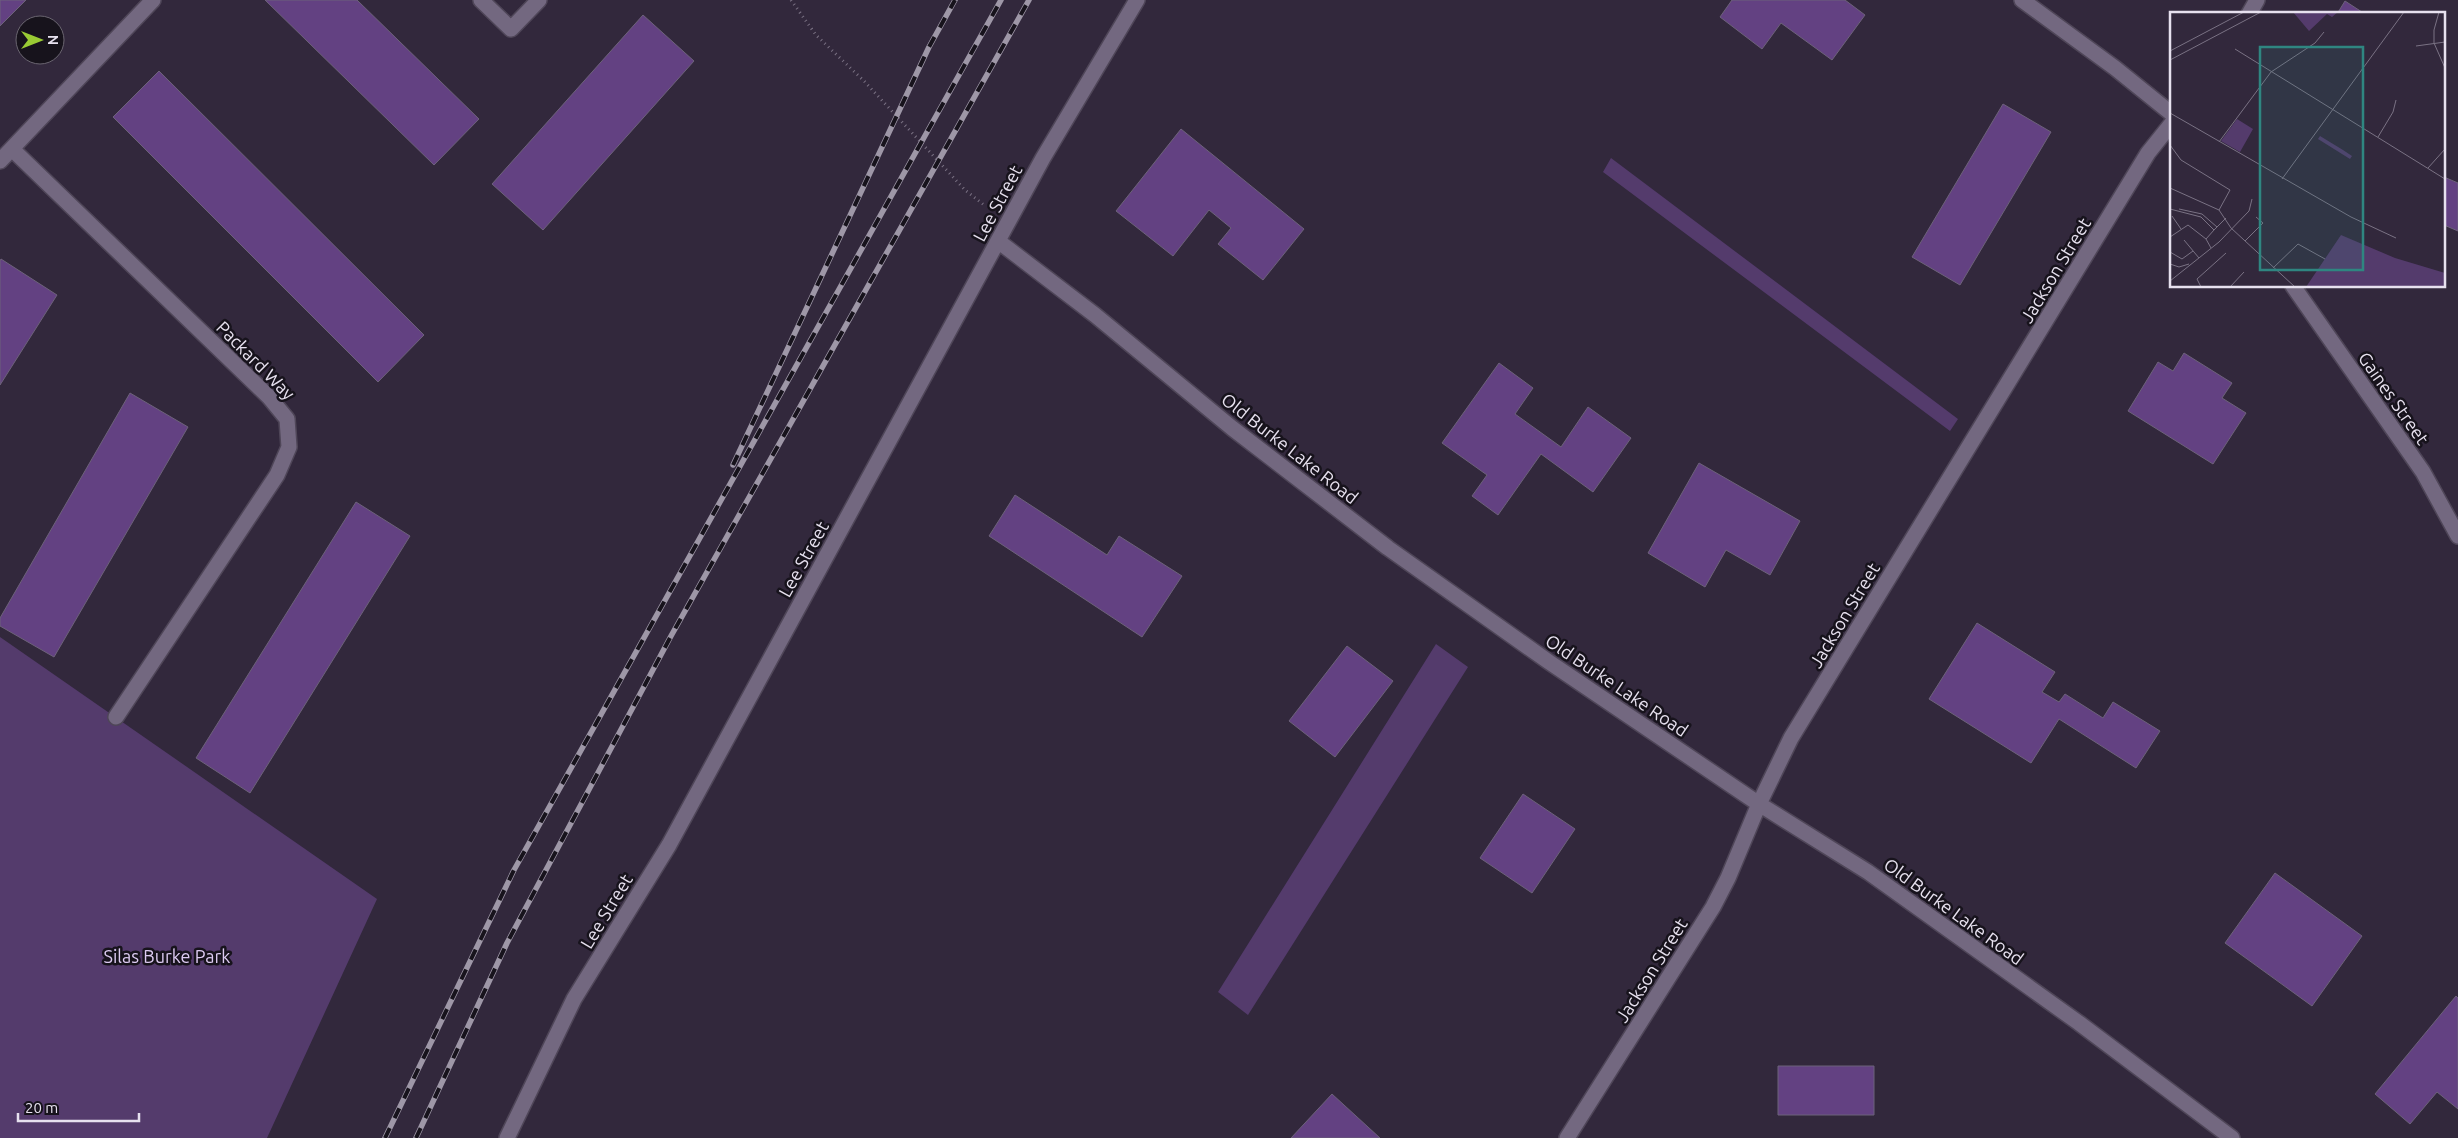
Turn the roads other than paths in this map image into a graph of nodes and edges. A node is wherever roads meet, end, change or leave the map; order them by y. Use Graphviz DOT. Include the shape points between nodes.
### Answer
graph roads {
  1 [pos="154,0"];
  2 [pos="481,0"];
  3 [pos="538,0"];
  4 [pos="1137,0"];
  5 [pos="2022,0"];
  6 [pos="2257,0"];
  7 [pos="2250,12"];
  8 [pos="2170,112"];
  9 [pos="2170,125"];
  10 [pos="12,149"];
  11 [pos="0,161"];
  12 [pos="998,241"];
  13 [pos="2294,288"];
  14 [pos="2458,536"];
  15 [pos="116,717"];
  16 [pos="1758,804"];
  17 [pos="507,1138"];
  18 [pos="1567,1138"];
  19 [pos="2232,1138"];
  1 -- 10 [label="street"];
  2 -- 3 [label="street" via="510,29"];
  4 -- 12 [label="street, Lee Street"];
  5 -- 8 [label="street"];
  6 -- 7 [label="street"];
  9 -- 16 [label="street, Jackson Street" via="2148,153 1796,730"];
  10 -- 11 [label="street"];
  10 -- 15 [label="street, Packard Way" via="269,397 287,419 289,447 277,475"];
  12 -- 16 [label="street, Old Burke Lake Road" via="1388,548"];
  12 -- 17 [label="street, Lee Street" via="669,845 574,999"];
  13 -- 14 [label="street, Gaines Street" via="2423,472"];
  16 -- 18 [label="street, Jackson Street" via="1713,907"];
  16 -- 19 [label="street, Old Burke Lake Road" via="1868,872 2079,1023"];
}
